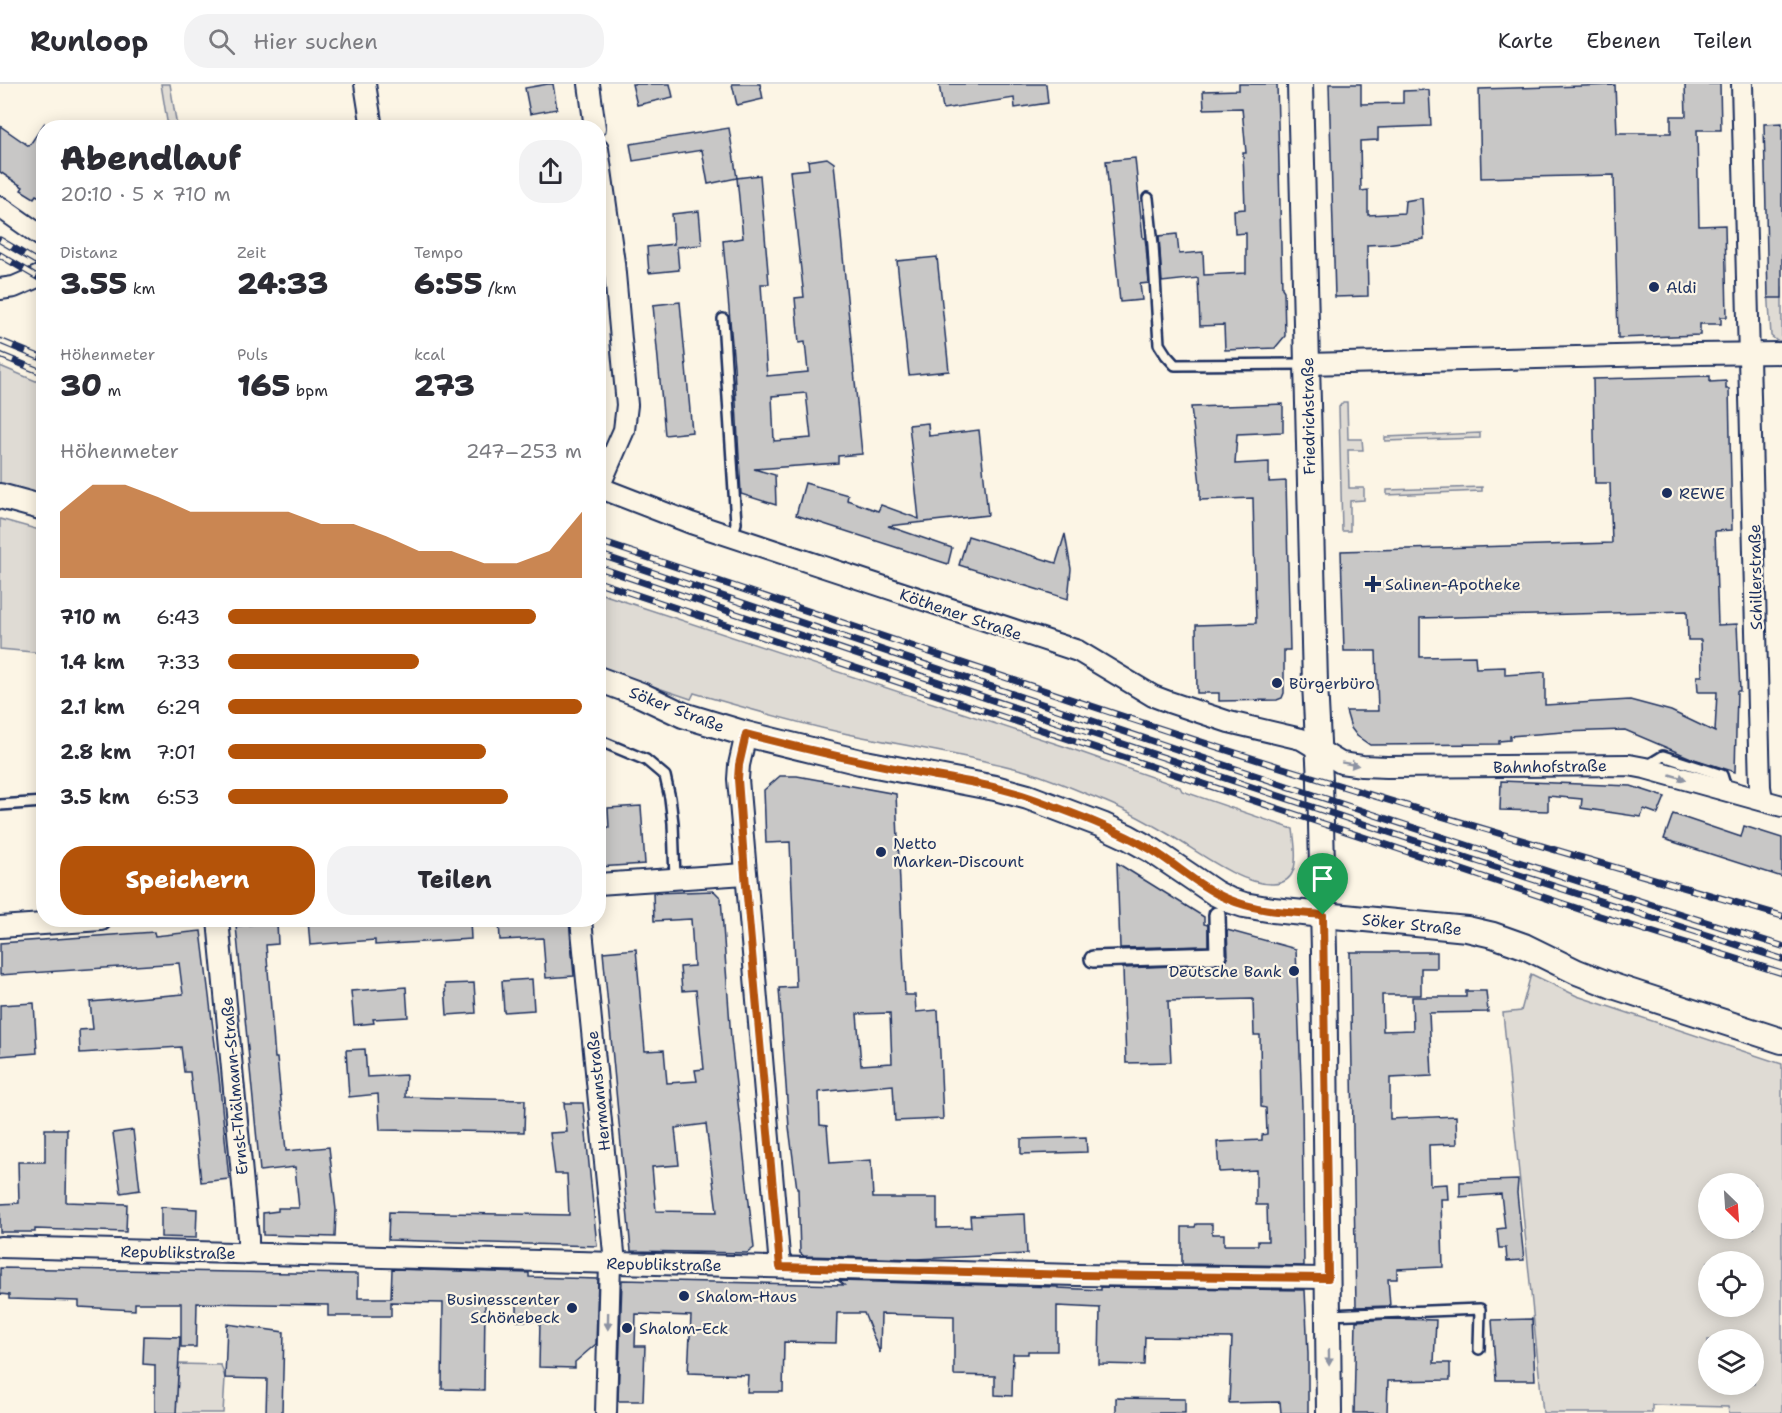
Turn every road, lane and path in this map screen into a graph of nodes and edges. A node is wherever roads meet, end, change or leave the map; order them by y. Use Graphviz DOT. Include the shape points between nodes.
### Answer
graph roads {
  1 [pos="365,84"];
  2 [pos="589,84"];
  3 [pos="1300,84"];
  4 [pos="1742,84"];
  5 [pos="371,120"];
  6 [pos="594,120"];
  7 [pos="1148,198"];
  8 [pos="606,206"];
  9 [pos="0,207"];
  10 [pos="36,232"];
  11 [pos="36,277"];
  12 [pos="0,289"];
  13 [pos="723,319"];
  14 [pos="1750,353"];
  15 [pos="1782,353"];
  16 [pos="1307,364"];
  17 [pos="606,471"];
  18 [pos="606,490"];
  19 [pos="0,496"];
  20 [pos="36,506"];
  21 [pos="732,537"];
  22 [pos="606,682"];
  23 [pos="746,734"];
  24 [pos="606,743"];
  25 [pos="1317,749"];
  26 [pos="1762,800"];
  27 [pos="36,803"];
  28 [pos="0,805"];
  29 [pos="1782,806"];
  30 [pos="745,874"];
  31 [pos="675,879"];
  32 [pos="606,883"];
  33 [pos="1218,915"];
  34 [pos="1323,915"];
  35 [pos="36,925"];
  36 [pos="0,927"];
  37 [pos="219,927"];
  38 [pos="582,927"];
  39 [pos="1093,959"];
  40 [pos="1782,1041"];
  41 [pos="0,1247"];
  42 [pos="248,1254"];
  43 [pos="613,1263"];
  44 [pos="780,1267"];
  45 [pos="1328,1278"];
  46 [pos="1328,1315"];
  47 [pos="1479,1349"];
  48 [pos="606,1413"];
  49 [pos="1329,1413"];
  1 -- 5 [label="street"];
  2 -- 6 [label="street"];
  3 -- 16 [label="street, Friedrichstraße"];
  4 -- 14 [label="street, Schillerstraße"];
  7 -- 16 [label="lane" via="1159,344 1175,365"];
  8 -- 17 [label="street" via="627,405 624,430"];
  9 -- 10 [label="street"];
  11 -- 12 [label="street"];
  13 -- 21 [label="lane" via="736,523"];
  14 -- 15 [label="street"];
  14 -- 16 [label="street"];
  14 -- 26 [label="street, Schillerstraße"];
  16 -- 25 [label="street, Friedrichstraße"];
  18 -- 21 [label="street, Köthener Straße"];
  19 -- 20 [label="street"];
  21 -- 25 [label="street, Köthener Straße" via="1078,651 1153,696 1229,722 1301,739"];
  22 -- 23 [label="street, Söker Straße" via="683,715"];
  23 -- 30 [label="street" via="738,779"];
  23 -- 34 [label="street, Söker Straße" via="1028,797 1128,837 1229,900 1262,909"];
  24 -- 31 [label="lane" via="646,760 664,776 673,823"];
  25 -- 26 [label="street, Bahnhofstraße, one-way" via="1341,763 1362,766 1629,765"];
  25 -- 34 [label="street, Friedrichstraße"];
  26 -- 29 [label="street, Bahnhofstraße"];
  27 -- 28 [label="lane"];
  30 -- 31 [label="street"];
  30 -- 44 [label="street"];
  31 -- 32 [label="street"];
  33 -- 39 [label="street" via="1218,955"];
  34 -- 40 [label="street, Söker Straße" via="1493,935 1591,978"];
  34 -- 45 [label="street, Friedrichstraße"];
  35 -- 36 [label="street"];
  37 -- 42 [label="street, Ernst-Thälmann-Straße"];
  38 -- 43 [label="street, Hermannstraße"];
  41 -- 42 [label="street, Republikstraße"];
  42 -- 43 [label="street, Republikstraße"];
  43 -- 44 [label="street, Republikstraße"];
  43 -- 48 [label="street, Hermannstraße, one-way"];
  44 -- 45 [label="street, Republikstraße"];
  45 -- 46 [label="street, Friedrichstraße"];
  46 -- 47 [label="lane" via="1480,1309"];
  46 -- 49 [label="street, Friedrichstraße, one-way"];
}
